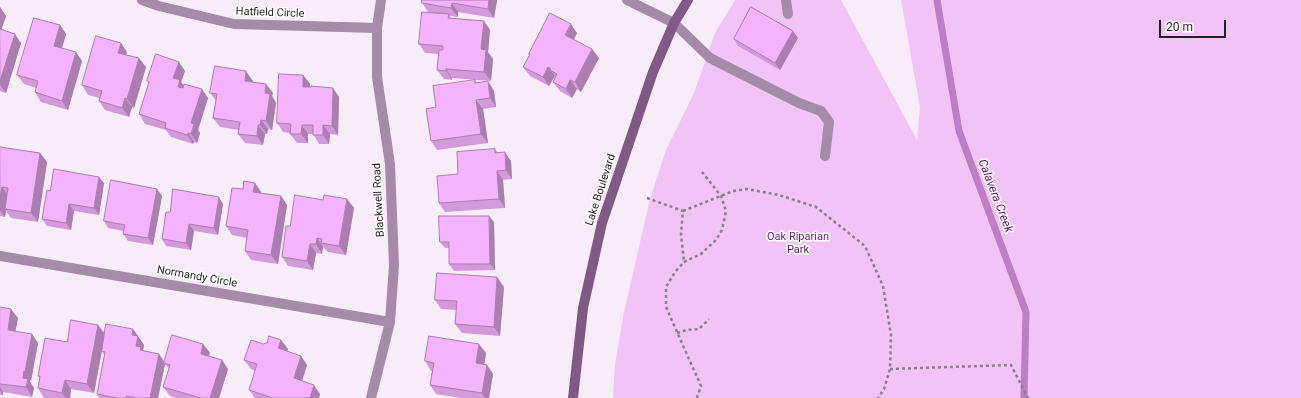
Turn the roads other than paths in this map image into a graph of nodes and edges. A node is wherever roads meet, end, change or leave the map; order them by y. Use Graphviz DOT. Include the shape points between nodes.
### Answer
graph roads {
  1 [pos="142,0"];
  2 [pos="381,0"];
  3 [pos="627,0"];
  4 [pos="688,0"];
  5 [pos="786,0"];
  6 [pos="788,14"];
  7 [pos="674,23"];
  8 [pos="377,28"];
  9 [pos="825,156"];
  10 [pos="0,256"];
  11 [pos="390,322"];
  12 [pos="371,398"];
  13 [pos="573,398"];
  1 -- 8 [label="street, Hatfield Circle" via="234,24"];
  2 -- 8 [label="street, Blackwell Road"];
  3 -- 7 [label="street"];
  4 -- 7 [label="main road, Lake Boulevard"];
  5 -- 6 [label="street"];
  7 -- 9 [label="street" via="710,58 799,103 821,111 829,122"];
  7 -- 13 [label="main road, Lake Boulevard" via="653,72 602,224 582,308"];
  8 -- 11 [label="street, Blackwell Road" via="377,76 390,164 394,266"];
  10 -- 11 [label="street, Normandy Circle"];
  11 -- 12 [label="street, Blackwell Road"];
}
